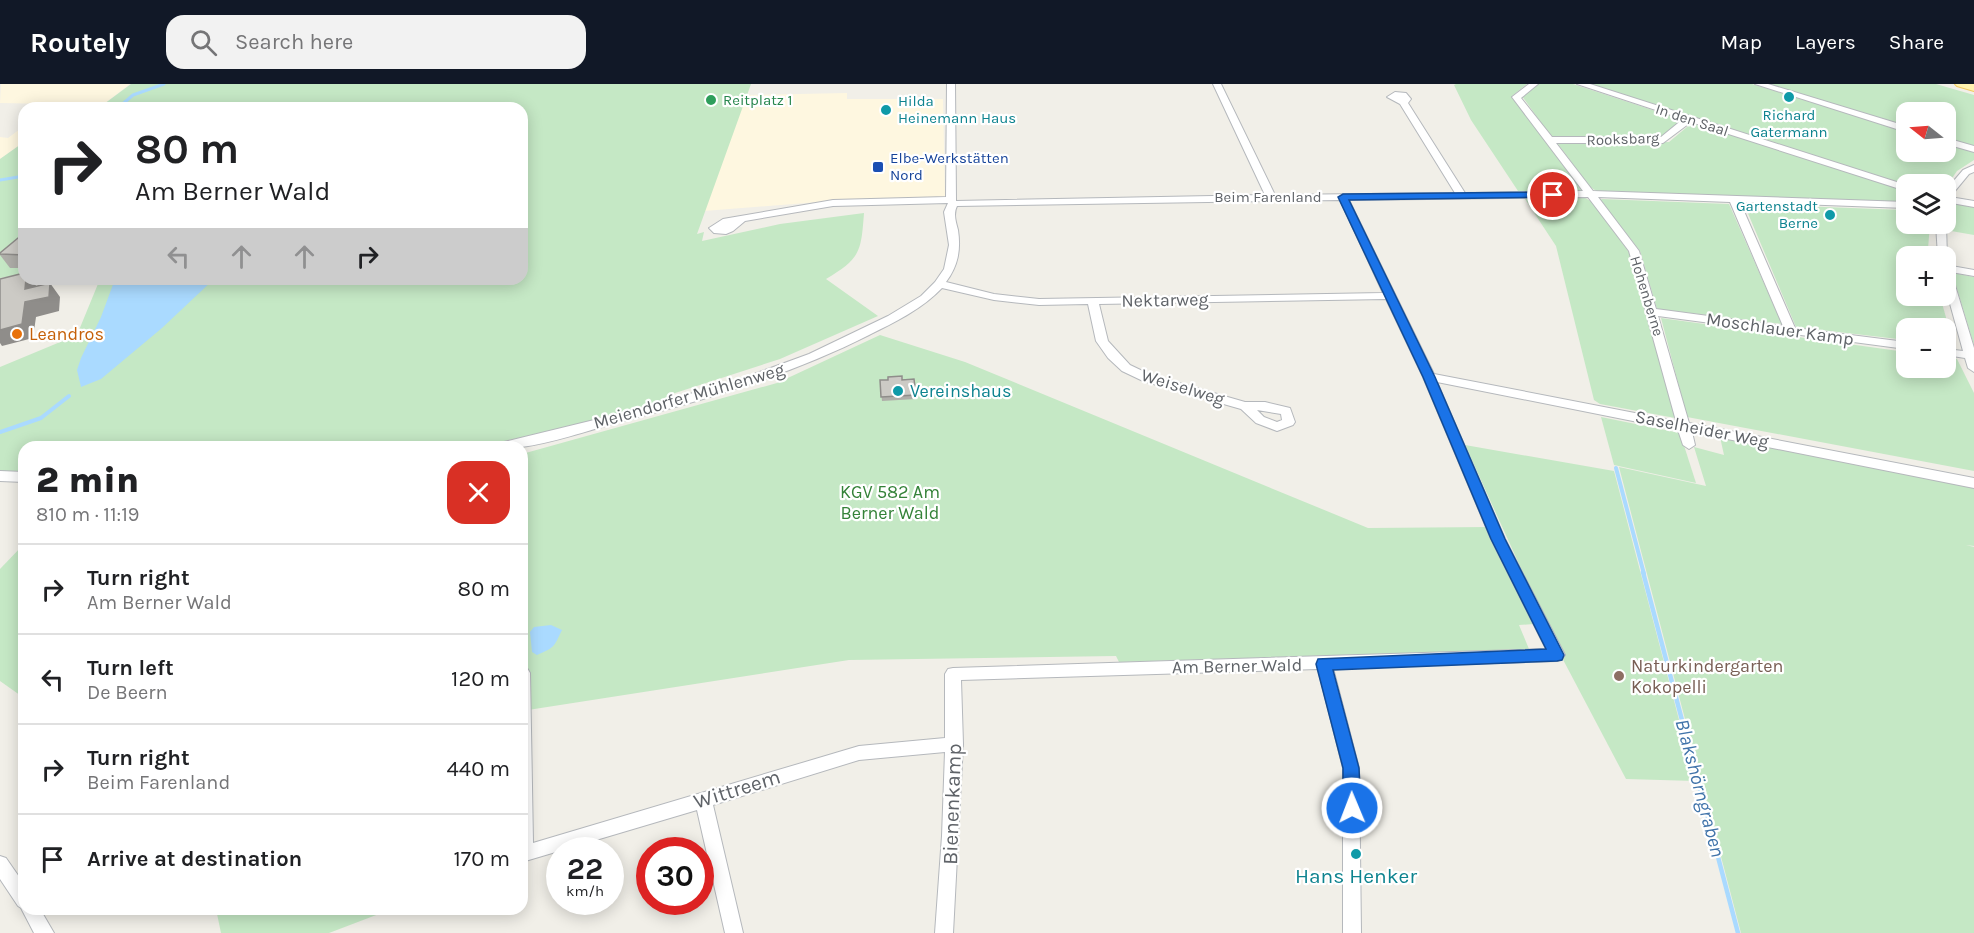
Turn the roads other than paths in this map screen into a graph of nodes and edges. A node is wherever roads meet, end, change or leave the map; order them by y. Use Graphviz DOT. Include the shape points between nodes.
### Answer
graph roads {
  1 [pos="951,84"];
  2 [pos="1216,84"];
  3 [pos="1534,84"];
  4 [pos="1581,84"];
  5 [pos="1759,84"];
  6 [pos="1961,84"];
  7 [pos="1974,88"];
  8 [pos="1403,102"];
  9 [pos="1689,119"];
  10 [pos="1896,126"];
  11 [pos="1550,140"];
  12 [pos="1956,144"];
  13 [pos="1974,149"];
  14 [pos="1974,168"];
  15 [pos="1956,184"];
  16 [pos="1896,185"];
  17 [pos="1591,194"];
  18 [pos="1462,196"];
  19 [pos="1271,197"];
  20 [pos="1343,197"];
  21 [pos="1734,200"];
  22 [pos="1956,200"];
  23 [pos="952,202"];
  24 [pos="1974,204"];
  25 [pos="1896,205"];
  26 [pos="743,218"];
  27 [pos="1956,271"];
  28 [pos="1974,273"];
  29 [pos="940,284"];
  30 [pos="1392,296"];
  31 [pos="1093,302"];
  32 [pos="1956,304"];
  33 [pos="1653,312"];
  34 [pos="1790,330"];
  35 [pos="1896,345"];
  36 [pos="1956,354"];
  37 [pos="1971,356"];
  38 [pos="1974,368"];
  39 [pos="1429,377"];
  40 [pos="1245,406"];
  41 [pos="1685,426"];
  42 [pos="528,442"];
  43 [pos="1689,446"];
  44 [pos="0,476"];
  45 [pos="18,477"];
  46 [pos="1974,483"];
  47 [pos="1324,664"];
  48 [pos="952,674"];
  49 [pos="955,744"];
  50 [pos="703,800"];
  51 [pos="528,853"];
  52 [pos="0,864"];
  53 [pos="18,891"];
  54 [pos="34,915"];
  55 [pos="45,933"];
  56 [pos="734,933"];
  57 [pos="944,933"];
  58 [pos="1353,933"];
  1 -- 23 [label="street, Meiendorfer Mühlenweg"];
  2 -- 19 [label="street"];
  3 -- 11 [label="street, Hohenberne" via="1516,97"];
  4 -- 9 [label="street, In den Saal"];
  5 -- 10 [label="street"];
  6 -- 7 [label="main road"];
  8 -- 18 [label="street"];
  9 -- 11 [label="street, Rooksbarg" via="1663,140"];
  9 -- 16 [label="street, In den Saal"];
  11 -- 17 [label="street, Hohenberne"];
  12 -- 13 [label="street"];
  14 -- 15 [label="street"];
  17 -- 18 [label="street, Beim Farenland"];
  17 -- 21 [label="street, Beim Farenland"];
  17 -- 33 [label="street, Hohenberne" via="1634,251"];
  18 -- 20 [label="street, Beim Farenland"];
  19 -- 20 [label="street, Beim Farenland"];
  19 -- 23 [label="street, Beim Farenland"];
  20 -- 30 [label="street"];
  21 -- 25 [label="street, Beim Farenland"];
  21 -- 34 [label="street"];
  22 -- 24 [label="street"];
  23 -- 26 [label="street, Beim Farenland" via="841,202"];
  23 -- 29 [label="street, Meiendorfer Mühlenweg" via="949,212 954,256"];
  27 -- 28 [label="street"];
  29 -- 31 [label="street, Nektarweg" via="994,297"];
  29 -- 42 [label="street, Meiendorfer Mühlenweg" via="885,322 781,370"];
  30 -- 31 [label="street, Nektarweg"];
  30 -- 39 [label="street"];
  31 -- 40 [label="street, Weiselweg" via="1102,341 1126,368 1147,378"];
  32 -- 37 [label="street"];
  33 -- 34 [label="street, Moschlauer Kamp"];
  33 -- 41 [label="street, Hohenberne"];
  34 -- 35 [label="street, Moschlauer Kamp"];
  36 -- 37 [label="street"];
  37 -- 38 [label="street"];
  39 -- 41 [label="street, Saselheider Weg"];
  39 -- 47 [label="street, Am Berner Wald" via="1498,539 1557,655"];
  41 -- 43 [label="street, Hohenberne"];
  41 -- 46 [label="street, Saselheider Weg"];
  44 -- 45 [label="street"];
  47 -- 48 [label="street, Am Berner Wald"];
  47 -- 58 [label="street" via="1351,768"];
  48 -- 49 [label="street, Bienenkamp"];
  49 -- 50 [label="street, Wittreem" via="859,753"];
  49 -- 57 [label="street, Bienenkamp"];
  50 -- 51 [label="street, Wittreem"];
  50 -- 56 [label="street"];
  52 -- 53 [label="street"];
  54 -- 55 [label="street"];
}
